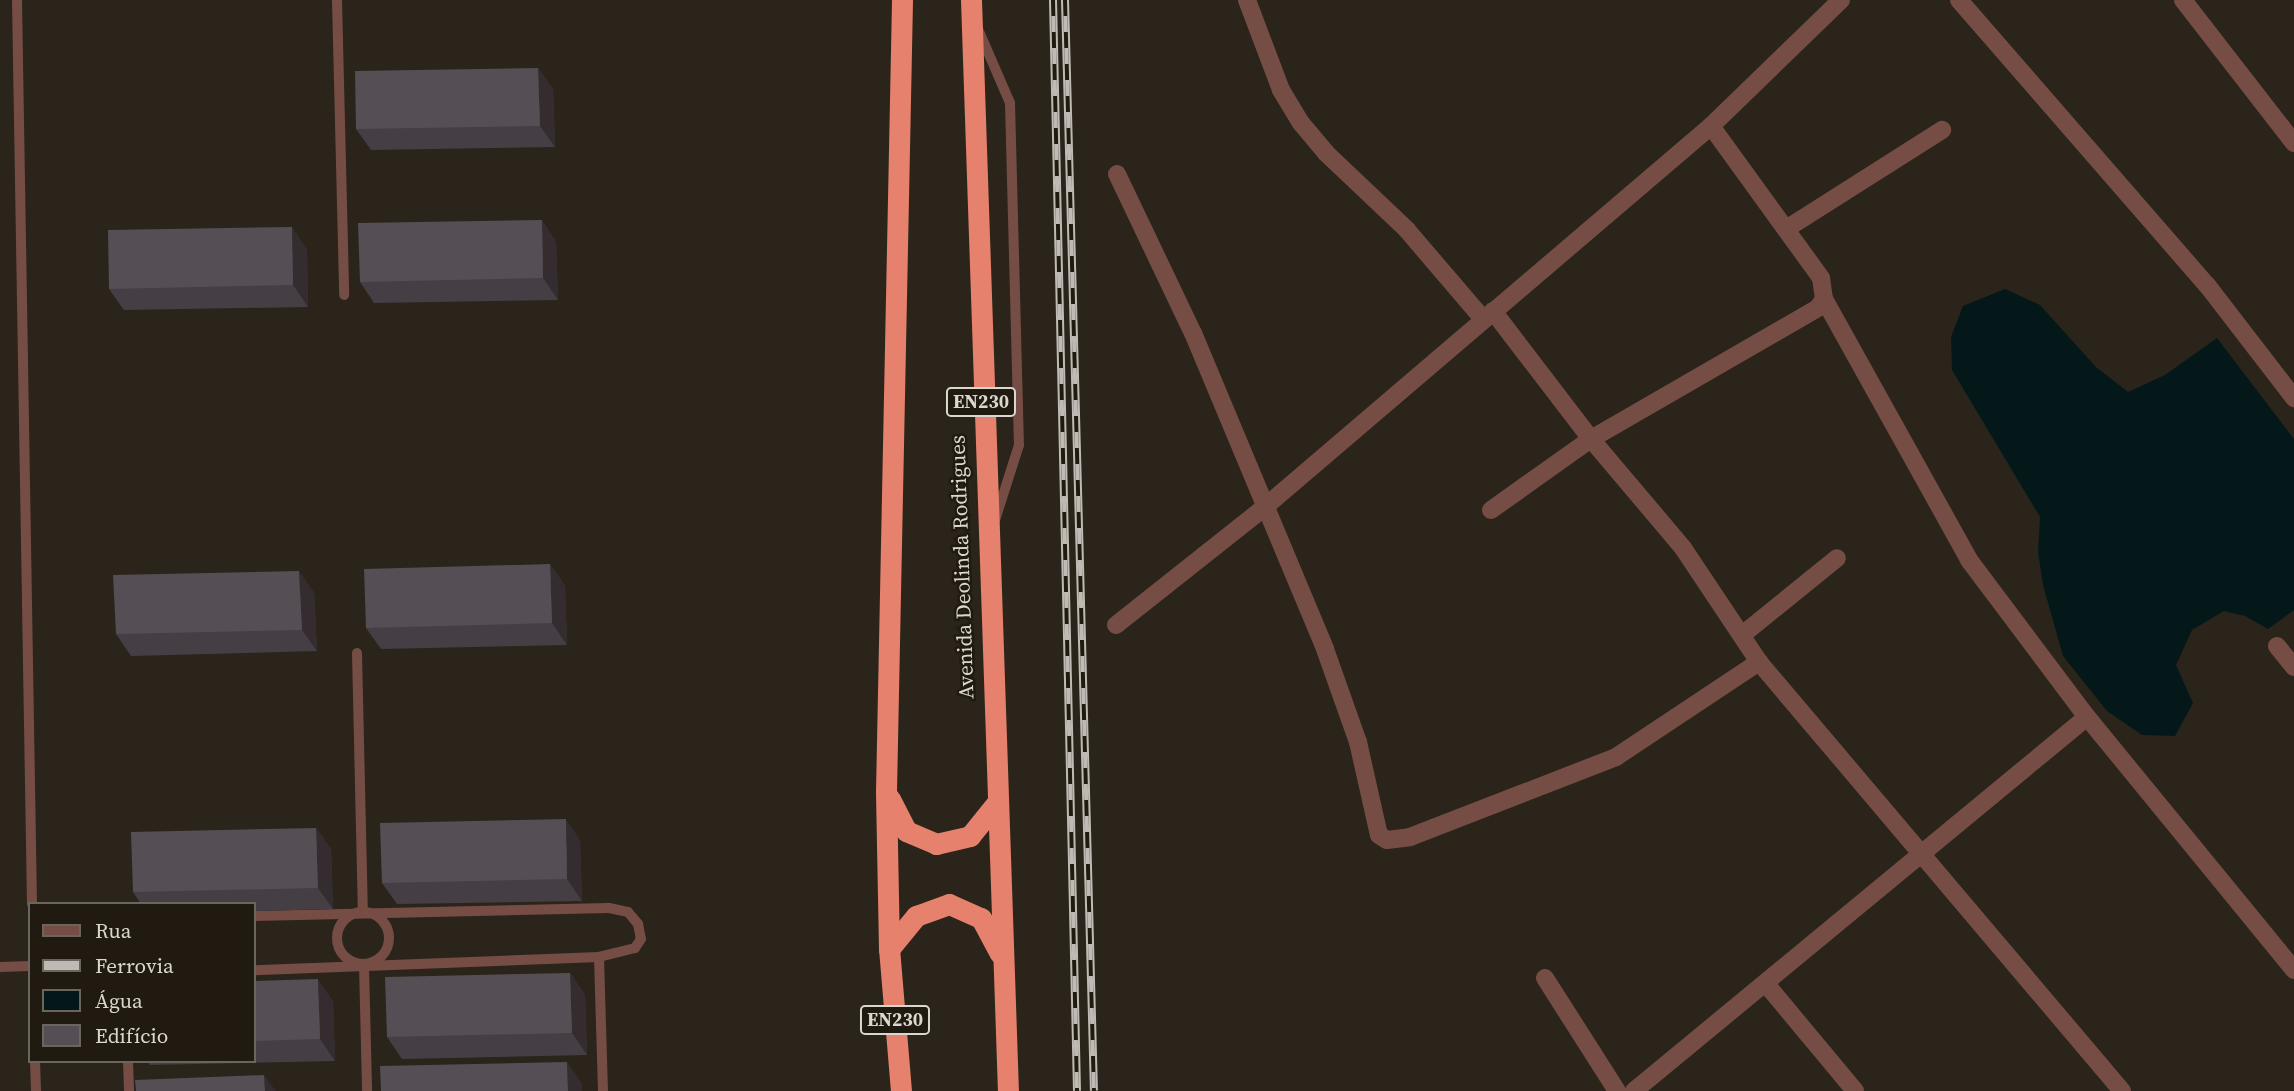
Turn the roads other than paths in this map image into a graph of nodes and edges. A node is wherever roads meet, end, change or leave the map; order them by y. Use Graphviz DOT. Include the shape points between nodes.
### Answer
graph roads {
  1 [pos="17,0"];
  2 [pos="337,0"];
  3 [pos="902,0"];
  4 [pos="1247,0"];
  5 [pos="1841,0"];
  6 [pos="1959,0"];
  7 [pos="2183,0"];
  8 [pos="971,6"];
  9 [pos="1711,126"];
  10 [pos="1942,130"];
  11 [pos="2294,143"];
  12 [pos="1117,174"];
  13 [pos="1786,229"];
  14 [pos="344,295"];
  15 [pos="1824,299"];
  16 [pos="1488,315"];
  17 [pos="2294,398"];
  18 [pos="1591,439"];
  19 [pos="1266,506"];
  20 [pos="1491,510"];
  21 [pos="986,550"];
  22 [pos="1838,558"];
  23 [pos="1116,625"];
  24 [pos="1742,635"];
  25 [pos="2277,646"];
  26 [pos="357,653"];
  27 [pos="1759,663"];
  28 [pos="2294,667"];
  29 [pos="2087,717"];
  30 [pos="886,791"];
  31 [pos="995,805"];
  32 [pos="1923,856"];
  33 [pos="32,902"];
  34 [pos="363,912"];
  35 [pos="256,916"];
  36 [pos="889,949"];
  37 [pos="599,957"];
  38 [pos="364,965"];
  39 [pos="1004,965"];
  40 [pos="28,966"];
  41 [pos="0,967"];
  42 [pos="256,970"];
  43 [pos="2294,970"];
  44 [pos="1545,978"];
  45 [pos="1766,984"];
  46 [pos="35,1063"];
  47 [pos="128,1063"];
  48 [pos="2114,1088"];
  49 [pos="36,1091"];
  50 [pos="129,1091"];
  51 [pos="367,1091"];
  52 [pos="603,1091"];
  53 [pos="901,1091"];
  54 [pos="1008,1091"];
  55 [pos="1617,1091"];
  56 [pos="1634,1091"];
  57 [pos="1855,1091"];
  1 -- 33 [label="lane"];
  2 -- 14 [label="lane"];
  3 -- 30 [label="highway, EN230"];
  4 -- 16 [label="street" via="1281,90 1301,123"];
  5 -- 9 [label="street"];
  6 -- 17 [label="street" via="2207,285"];
  7 -- 11 [label="street"];
  8 -- 21 [label="highway, Avenida Deolinda Rodrigues / EN230"];
  8 -- 21 [label="lane" via="1010,103 1019,445"];
  9 -- 13 [label="street"];
  9 -- 16 [label="street"];
  10 -- 13 [label="street"];
  12 -- 19 [label="street" via="1193,333"];
  13 -- 15 [label="street" via="1821,278"];
  15 -- 18 [label="street" via="1818,308"];
  15 -- 29 [label="street" via="1969,560"];
  16 -- 18 [label="street"];
  16 -- 19 [label="street"];
  18 -- 20 [label="street"];
  18 -- 24 [label="street" via="1683,548"];
  19 -- 23 [label="street"];
  19 -- 27 [label="street" via="1325,649 1358,742 1379,835 1387,840 1422,833 1616,757"];
  21 -- 31 [label="highway, Avenida Deolinda Rodrigues / EN230"];
  22 -- 24 [label="street"];
  24 -- 27 [label="street"];
  25 -- 28 [label="street"];
  26 -- 34 [label="lane"];
  27 -- 32 [label="street"];
  29 -- 32 [label="street"];
  29 -- 43 [label="street"];
  30 -- 31 [label="highway" via="906,831 936,844 970,836"];
  30 -- 36 [label="highway, EN230"];
  31 -- 39 [label="highway, Avenida Deolinda Rodrigues / EN230"];
  32 -- 45 [label="street"];
  32 -- 48 [label="street"];
  34 -- 35 [label="lane"];
  34 -- 37 [label="lane" via="609,908 628,912 638,924 641,939 635,948"];
  34 -- 38 [label="lane" via="380,919 388,942 381,956"];
  34 -- 38 [label="lane" via="342,922 337,939 343,955"];
  36 -- 39 [label="highway" via="916,916 949,904 981,918"];
  36 -- 53 [label="highway, EN230"];
  37 -- 38 [label="lane"];
  37 -- 52 [label="lane"];
  38 -- 42 [label="lane"];
  38 -- 51 [label="lane"];
  39 -- 54 [label="highway, Avenida Deolinda Rodrigues / EN230"];
  40 -- 41 [label="lane"];
  44 -- 55 [label="street"];
  45 -- 56 [label="street"];
  45 -- 57 [label="street"];
  46 -- 49 [label="lane"];
  47 -- 50 [label="lane"];
}
